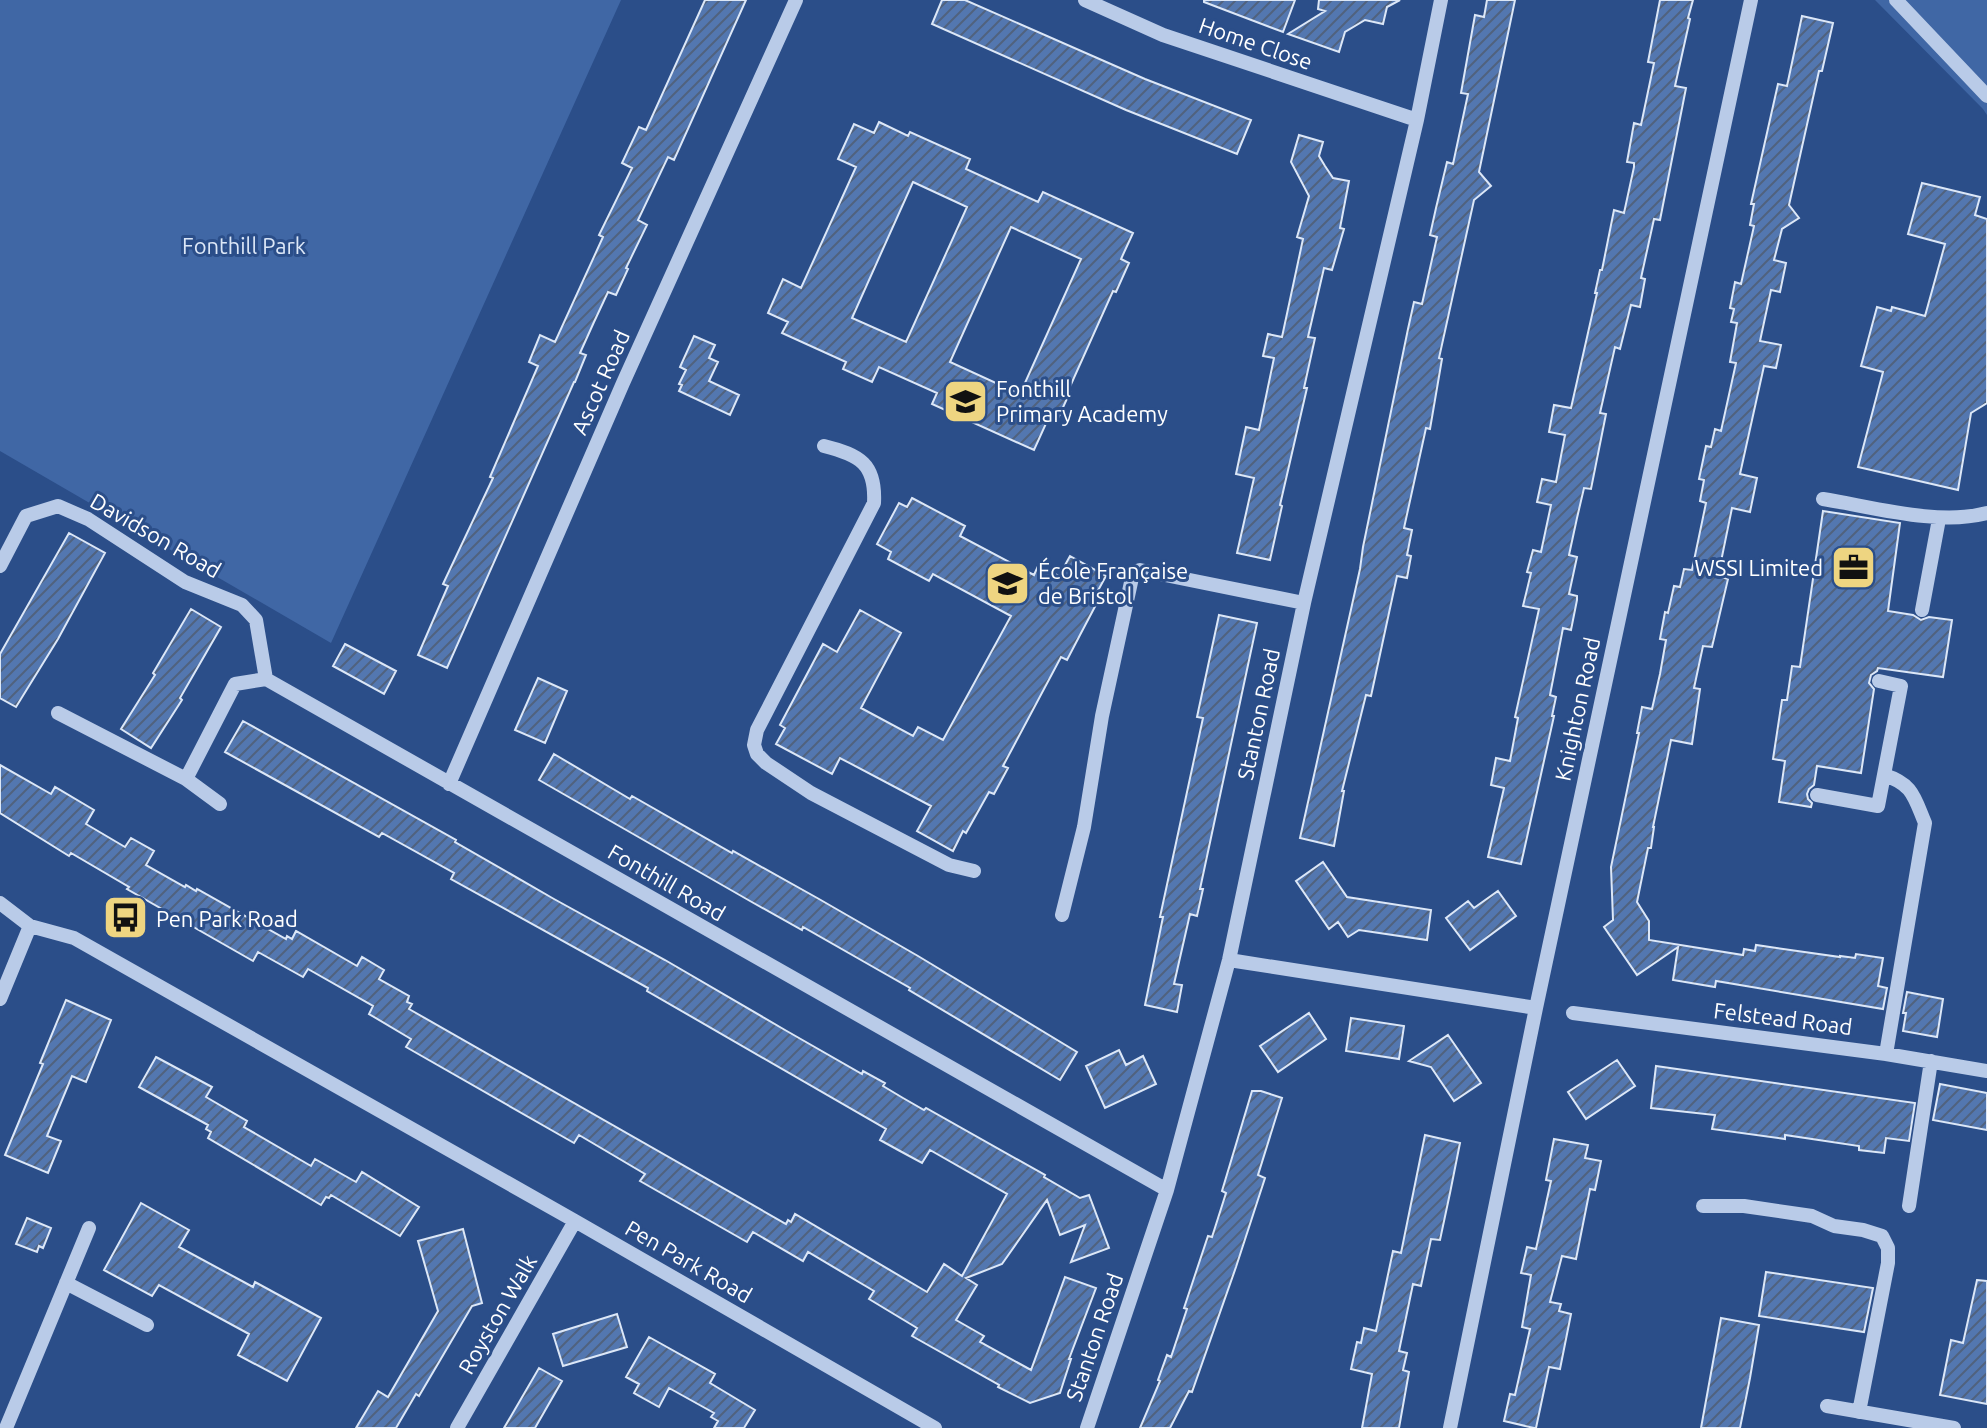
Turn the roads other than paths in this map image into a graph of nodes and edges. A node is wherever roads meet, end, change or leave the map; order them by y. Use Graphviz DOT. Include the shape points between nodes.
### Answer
graph roads {
  1 [pos="796,0"];
  2 [pos="1085,0"];
  3 [pos="1441,0"];
  4 [pos="1751,0"];
  5 [pos="1896,0"];
  6 [pos="1987,96"];
  7 [pos="1417,120"];
  8 [pos="824,446"];
  9 [pos="1823,499"];
  10 [pos="1987,513"];
  11 [pos="1939,519"];
  12 [pos="0,566"];
  13 [pos="1304,603"];
  14 [pos="1922,610"];
  15 [pos="266,679"];
  16 [pos="1879,681"];
  17 [pos="58,713"];
  18 [pos="1884,775"];
  19 [pos="186,779"];
  20 [pos="449,784"];
  21 [pos="1817,795"];
  22 [pos="220,804"];
  23 [pos="974,871"];
  24 [pos="0,903"];
  25 [pos="1062,915"];
  26 [pos="30,926"];
  27 [pos="1229,960"];
  28 [pos="0,999"];
  29 [pos="1536,1008"];
  30 [pos="1573,1013"];
  31 [pos="1886,1054"];
  32 [pos="1931,1061"];
  33 [pos="1987,1071"];
  34 [pos="1167,1190"];
  35 [pos="1703,1206"];
  36 [pos="1909,1206"];
  37 [pos="575,1221"];
  38 [pos="89,1228"];
  39 [pos="66,1283"];
  40 [pos="147,1325"];
  41 [pos="1827,1406"];
  42 [pos="1862,1418"];
  43 [pos="6,1428"];
  44 [pos="457,1428"];
  45 [pos="935,1428"];
  46 [pos="1087,1428"];
  47 [pos="1450,1428"];
  48 [pos="1954,1428"];
  1 -- 20 [label="street, Ascot Road"];
  2 -- 7 [label="street, Home Close" via="1163,35"];
  3 -- 7 [label="street, Stanton Road"];
  4 -- 29 [label="street, Knighton Road"];
  5 -- 6 [label="street"];
  7 -- 13 [label="street, Stanton Road"];
  8 -- 23 [label="street" via="847,452 869,469 874,503 757,730 757,754 811,793 949,865"];
  9 -- 11 [label="street"];
  10 -- 11 [label="street"];
  11 -- 14 [label="street"];
  12 -- 15 [label="street, Davidson Road" via="26,516 58,506 88,519 185,582 242,605 256,620"];
  13 -- 25 [label="street" via="1140,570 1133,573"];
  13 -- 27 [label="street, Stanton Road"];
  15 -- 19 [label="street" via="235,684"];
  15 -- 20 [label="street, Fonthill Road"];
  16 -- 18 [label="street" via="1901,686"];
  17 -- 19 [label="street"];
  18 -- 21 [label="street" via="1878,806"];
  18 -- 31 [label="street" via="1901,780 1913,794 1925,823"];
  19 -- 22 [label="street"];
  20 -- 34 [label="street, Fonthill Road"];
  24 -- 26 [label="street, Pen Park Road"];
  26 -- 28 [label="street"];
  26 -- 37 [label="street, Pen Park Road" via="74,938"];
  27 -- 29 [label="street"];
  27 -- 34 [label="street, Stanton Road"];
  29 -- 47 [label="street, Knighton Road"];
  30 -- 31 [label="street, Felstead Road"];
  31 -- 32 [label="street, Felstead Road"];
  32 -- 33 [label="street, Felstead Road"];
  32 -- 36 [label="street"];
  34 -- 46 [label="street, Stanton Road"];
  35 -- 42 [label="street" via="1812,1216 1882,1236 1888,1263"];
  37 -- 44 [label="street, Royston Walk"];
  37 -- 45 [label="street, Pen Park Road"];
  38 -- 39 [label="street"];
  39 -- 40 [label="street"];
  39 -- 43 [label="street"];
  41 -- 42 [label="street"];
  42 -- 48 [label="street"];
}
